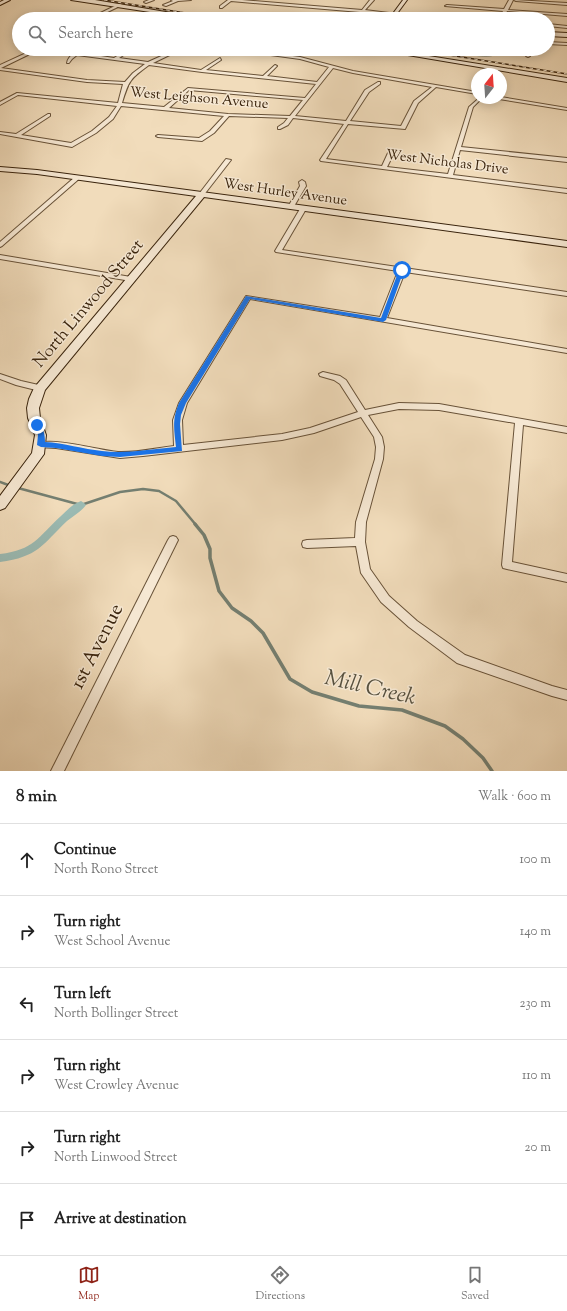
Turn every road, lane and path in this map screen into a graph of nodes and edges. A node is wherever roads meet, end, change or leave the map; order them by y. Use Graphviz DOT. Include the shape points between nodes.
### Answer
graph roads {
  1 [pos="8,0"];
  2 [pos="73,0"];
  3 [pos="80,0"];
  4 [pos="86,0"];
  5 [pos="152,0"];
  6 [pos="174,0"];
  7 [pos="230,0"];
  8 [pos="372,0"];
  9 [pos="405,0"];
  10 [pos="511,0"];
  11 [pos="516,0"];
  12 [pos="146,2"];
  13 [pos="184,2"];
  14 [pos="106,3"];
  15 [pos="0,4"];
  16 [pos="282,4"];
  17 [pos="567,4"];
  18 [pos="165,5"];
  19 [pos="117,6"];
  20 [pos="447,6"];
  21 [pos="221,7"];
  22 [pos="278,8"];
  23 [pos="506,10"];
  24 [pos="363,11"];
  25 [pos="105,12"];
  26 [pos="151,12"];
  27 [pos="158,12"];
  28 [pos="378,12"];
  29 [pos="396,12"];
  30 [pos="530,12"];
  31 [pos="555,14"];
  32 [pos="567,15"];
  33 [pos="555,26"];
  34 [pos="567,27"];
  35 [pos="555,34"];
  36 [pos="567,35"];
  37 [pos="555,43"];
  38 [pos="567,44"];
  39 [pos="24,56"];
  40 [pos="74,56"];
  41 [pos="92,56"];
  42 [pos="120,56"];
  43 [pos="165,56"];
  44 [pos="284,56"];
  45 [pos="420,56"];
  46 [pos="436,56"];
  47 [pos="115,59"];
  48 [pos="220,59"];
  49 [pos="468,61"];
  50 [pos="68,62"];
  51 [pos="148,64"];
  52 [pos="275,66"];
  53 [pos="332,66"];
  54 [pos="0,68"];
  55 [pos="202,71"];
  56 [pos="264,77"];
  57 [pos="567,79"];
  58 [pos="126,83"];
  59 [pos="319,83"];
  60 [pos="378,83"];
  61 [pos="436,86"];
  62 [pos="471,92"];
  63 [pos="305,99"];
  64 [pos="507,99"];
  65 [pos="120,103"];
  66 [pos="0,104"];
  67 [pos="474,104"];
  68 [pos="166,108"];
  69 [pos="567,109"];
  70 [pos="48,115"];
  71 [pos="228,115"];
  72 [pos="292,116"];
  73 [pos="347,122"];
  74 [pos="280,128"];
  75 [pos="0,133"];
  76 [pos="16,136"];
  77 [pos="158,136"];
  78 [pos="458,148"];
  79 [pos="391,153"];
  80 [pos="228,160"];
  81 [pos="567,160"];
  82 [pos="384,167"];
  83 [pos="0,169"];
  84 [pos="450,175"];
  85 [pos="76,178"];
  86 [pos="302,182"];
  87 [pos="567,190"];
  88 [pos="201,195"];
  89 [pos="291,207"];
  90 [pos="303,209"];
  91 [pos="0,244"];
  92 [pos="567,244"];
  93 [pos="0,257"];
  94 [pos="402,270"];
  95 [pos="131,279"];
  96 [pos="567,294"];
  97 [pos="383,320"];
  98 [pos="567,350"];
  99 [pos="323,374"];
  100 [pos="0,376"];
  101 [pos="40,388"];
  102 [pos="363,413"];
  103 [pos="519,421"];
  104 [pos="567,430"];
  105 [pos="41,445"];
  106 [pos="179,449"];
  107 [pos="4,500"];
  108 [pos="173,540"];
  109 [pos="360,542"];
  110 [pos="307,544"];
  111 [pos="567,578"];
  112 [pos="567,695"];
  113 [pos="56,771"];
  1 -- 15 [label="main road"];
  2 -- 19 [label="main road"];
  3 -- 14 [label="main road"];
  4 -- 14 [label="main road"];
  5 -- 12 [label="street"];
  6 -- 13 [label="street"];
  6 -- 18 [label="street"];
  7 -- 16 [label="street"];
  7 -- 21 [label="street"];
  8 -- 24 [label="street"];
  9 -- 29 [label="main road"];
  10 -- 23 [label="street"];
  11 -- 17 [label="street"];
  14 -- 19 [label="main road"];
  16 -- 22 [label="street"];
  16 -- 24 [label="street"];
  19 -- 25 [label="street"];
  19 -- 26 [label="main road"];
  19 -- 27 [label="main road"];
  20 -- 23 [label="street"];
  23 -- 30 [label="street"];
  24 -- 28 [label="street"];
  31 -- 32 [label="street"];
  33 -- 34 [label="street"];
  35 -- 36 [label="main road"];
  37 -- 38 [label="street"];
  39 -- 54 [label="street"];
  40 -- 50 [label="street"];
  41 -- 47 [label="street"];
  42 -- 47 [label="street"];
  43 -- 51 [label="street"];
  44 -- 53 [label="street"];
  45 -- 49 [label="main road"];
  45 -- 57 [label="main road"];
  46 -- 49 [label="main road"];
  47 -- 51 [label="street"];
  48 -- 55 [label="street"];
  49 -- 57 [label="main road"];
  51 -- 55 [label="street"];
  51 -- 58 [label="street"];
  52 -- 56 [label="street"];
  53 -- 59 [label="street"];
  53 -- 61 [label="street"];
  54 -- 58 [label="street" via="87,81"];
  55 -- 56 [label="street"];
  56 -- 59 [label="street"];
  58 -- 65 [label="street"];
  59 -- 63 [label="street"];
  60 -- 73 [label="street" via="367,91"];
  61 -- 62 [label="street"];
  61 -- 73 [label="street, West Leighson Avenue" via="416,102 403,128"];
  63 -- 68 [label="street" via="188,89"];
  63 -- 72 [label="street"];
  64 -- 69 [label="street"];
  65 -- 66 [label="street, West Leighson Avenue" via="17,94"];
  65 -- 68 [label="street, West Leighson Avenue"];
  65 -- 76 [label="street" via="104,125 72,145"];
  67 -- 78 [label="street"];
  68 -- 71 [label="street, West Leighson Avenue"];
  70 -- 76 [label="street"];
  71 -- 72 [label="street, West Leighson Avenue"];
  71 -- 77 [label="street" via="203,139"];
  72 -- 73 [label="street, West Leighson Avenue"];
  72 -- 74 [label="street"];
  73 -- 82 [label="street, West Nicholas Drive" via="323,160"];
  75 -- 76 [label="street"];
  78 -- 81 [label="street"];
  78 -- 84 [label="street"];
  79 -- 82 [label="street"];
  80 -- 88 [label="street"];
  82 -- 84 [label="street, West Nicholas Drive"];
  83 -- 85 [label="main road, West Hurley Avenue"];
  84 -- 87 [label="street, West Nicholas Drive"];
  85 -- 88 [label="main road, West Hurley Avenue"];
  85 -- 91 [label="street"];
  86 -- 89 [label="street" via="303,186"];
  88 -- 89 [label="main road, West Hurley Avenue"];
  88 -- 95 [label="main road, North Linwood Street"];
  89 -- 90 [label="main road, West Hurley Avenue"];
  90 -- 92 [label="main road, West Hurley Avenue"];
  90 -- 94 [label="street" via="278,251"];
  93 -- 95 [label="street"];
  94 -- 96 [label="street"];
  94 -- 97 [label="street"];
  95 -- 101 [label="main road, North Linwood Street"];
  97 -- 98 [label="street"];
  97 -- 106 [label="street" via="248,297 183,403 176,424"];
  99 -- 102 [label="street" via="343,382"];
  100 -- 101 [label="street"];
  101 -- 105 [label="main road, North Linwood Street" via="33,404 33,412 41,435"];
  102 -- 103 [label="street" via="418,405"];
  102 -- 106 [label="street" via="311,432"];
  102 -- 109 [label="street" via="378,438 380,447 361,522"];
  103 -- 104 [label="street"];
  103 -- 111 [label="street" via="507,565"];
  105 -- 106 [label="street" via="120,455"];
  105 -- 107 [label="main road" via="38,454"];
  108 -- 113 [label="street, 1st Avenue"];
  109 -- 110 [label="street"];
  109 -- 112 [label="street" via="365,570 384,598 413,624 461,659"];
}
